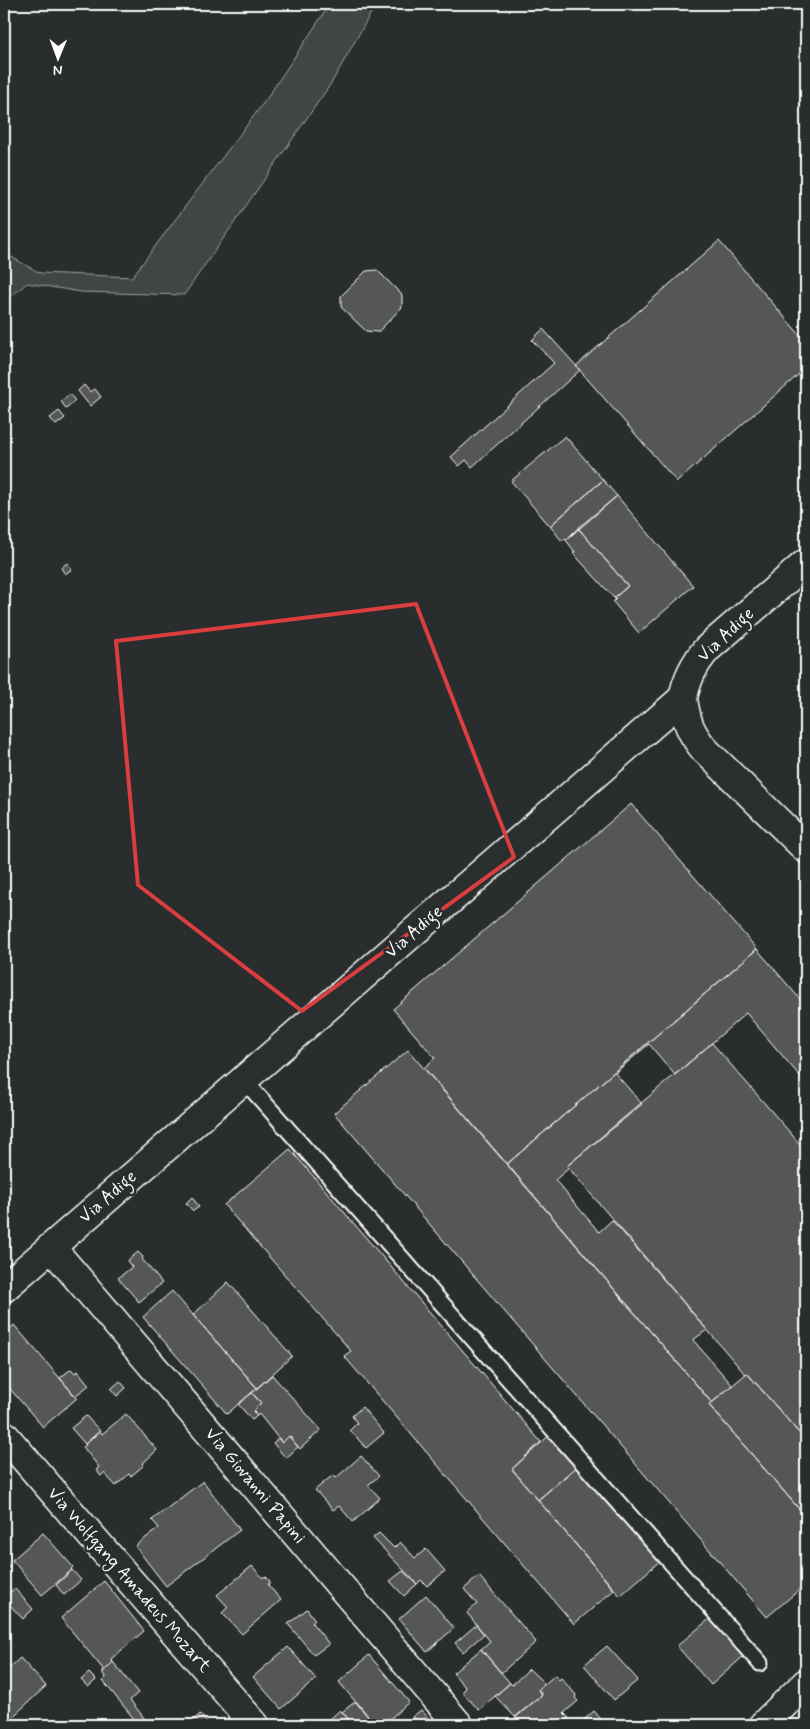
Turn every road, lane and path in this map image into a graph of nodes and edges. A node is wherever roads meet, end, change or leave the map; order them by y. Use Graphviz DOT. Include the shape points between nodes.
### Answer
graph roads {
  1 [pos="806,563"];
  2 [pos="683,698"];
  3 [pos="806,849"];
  4 [pos="244,1080"];
  5 [pos="51,1247"];
  6 [pos="4,1288"];
  7 [pos="4,1435"];
  8 [pos="760,1663"];
  9 [pos="806,1683"];
  10 [pos="255,1725"];
  11 [pos="459,1725"];
  12 [pos="763,1725"];
  1 -- 2 [label="street, Via Adige" via="707,649 695,663"];
  2 -- 3 [label="street" via="689,726 704,749"];
  2 -- 4 [label="street, Via Adige"];
  4 -- 5 [label="street, Via Adige"];
  4 -- 8 [label="lane"];
  5 -- 6 [label="street, Via Adige"];
  5 -- 11 [label="street, Via Giovanni Papini"];
  7 -- 10 [label="street, Via Wolfgang Amadeus Mozart"];
  9 -- 12 [label="street"];
}
